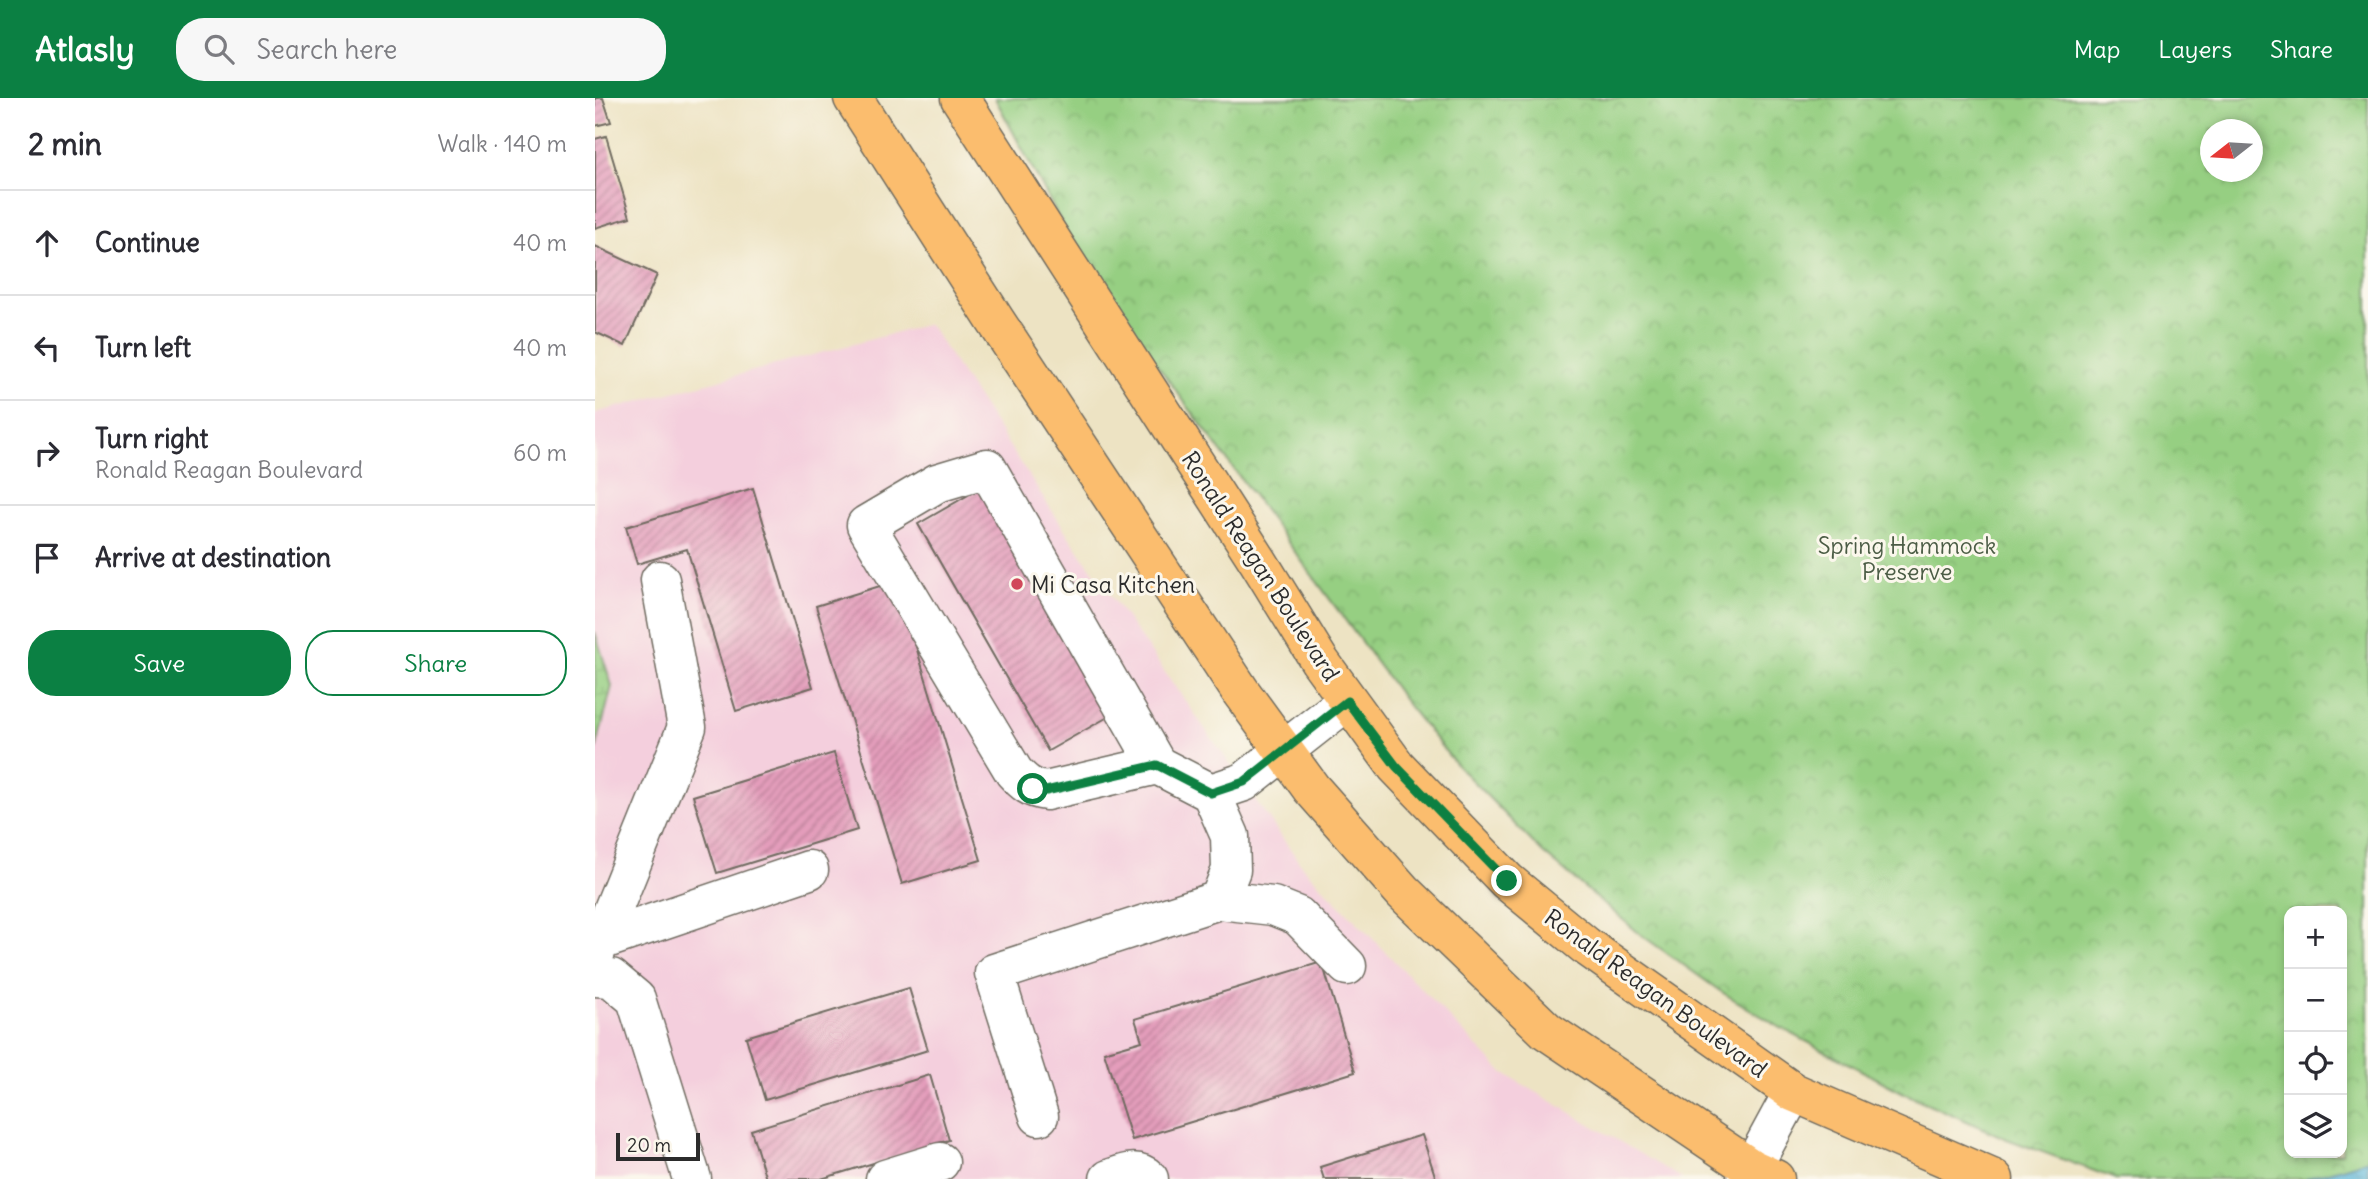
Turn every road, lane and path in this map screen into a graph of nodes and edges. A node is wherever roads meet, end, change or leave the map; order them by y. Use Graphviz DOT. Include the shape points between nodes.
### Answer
graph roads {
  1 [pos="853,98"];
  2 [pos="960,98"];
  3 [pos="660,580"];
  4 [pos="1347,701"];
  5 [pos="1285,750"];
  6 [pos="1157,765"];
  7 [pos="1211,793"];
  8 [pos="809,870"];
  9 [pos="1219,900"];
  10 [pos="597,957"];
  11 [pos="1347,966"];
  12 [pos="1793,1092"];
  13 [pos="1039,1116"];
  14 [pos="940,1162"];
  15 [pos="1757,1175"];
  16 [pos="692,1179"];
  17 [pos="885,1179"];
  18 [pos="1109,1179"];
  19 [pos="1149,1179"];
  20 [pos="1994,1179"];
  1 -- 5 [label="main road" via="1241,692"];
  2 -- 4 [label="main road, Ronald Reagan Boulevard"];
  3 -- 10 [label="street" via="687,727"];
  4 -- 5 [label="street"];
  4 -- 12 [label="main road, Ronald Reagan Boulevard" via="1396,766 1507,881 1585,946"];
  5 -- 7 [label="street" via="1244,782"];
  5 -- 15 [label="main road" via="1311,788 1403,892 1547,1031"];
  6 -- 6 [label="street" via="987,468 937,483 866,525 1024,783 1046,791"];
  6 -- 7 [label="street"];
  7 -- 9 [label="street" via="1230,836 1231,870"];
  8 -- 10 [label="street"];
  9 -- 11 [label="street" via="1273,906 1298,916"];
  9 -- 13 [label="street" via="994,972"];
  10 -- 16 [label="street" via="611,978 636,999"];
  12 -- 15 [label="street"];
  12 -- 20 [label="main road, Ronald Reagan Boulevard"];
  14 -- 17 [label="street"];
  18 -- 19 [label="street" via="1131,1171"];
}
